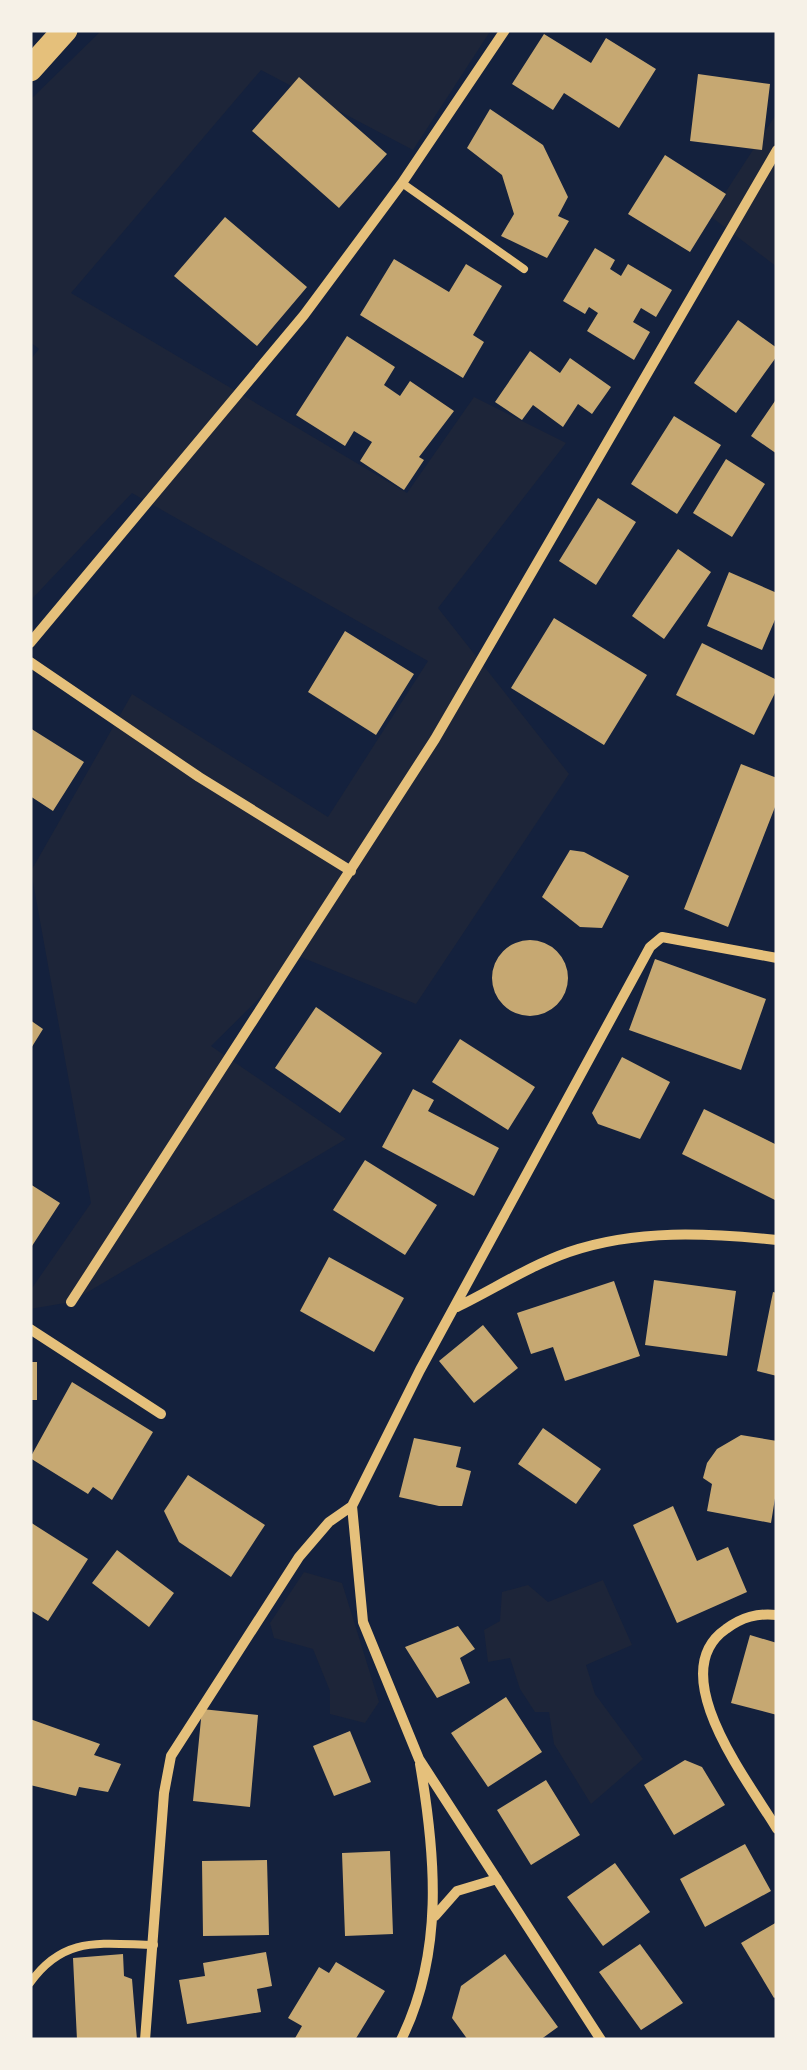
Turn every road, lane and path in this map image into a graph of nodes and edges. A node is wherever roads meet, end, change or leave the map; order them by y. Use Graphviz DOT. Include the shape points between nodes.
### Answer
graph roads {
  1 [pos="65,30"];
  2 [pos="505,30"];
  3 [pos="30,69"];
  4 [pos="777,150"];
  5 [pos="402,183"];
  6 [pos="524,270"];
  7 [pos="30,643"];
  8 [pos="30,662"];
  9 [pos="351,871"];
  10 [pos="777,958"];
  11 [pos="777,1240"];
  12 [pos="71,1302"];
  13 [pos="456,1308"];
  14 [pos="30,1329"];
  15 [pos="160,1414"];
  16 [pos="352,1506"];
  17 [pos="777,1615"];
  18 [pos="419,1758"];
  19 [pos="777,1829"];
  20 [pos="497,1879"];
  21 [pos="432,1922"];
  22 [pos="154,1945"];
  23 [pos="30,1983"];
  24 [pos="145,2040"];
  25 [pos="401,2040"];
  26 [pos="601,2040"];
  1 -- 3 [label="main road"];
  2 -- 5 [label="street"];
  4 -- 9 [label="street" via="435,739"];
  5 -- 6 [label="lane"];
  5 -- 7 [label="street" via="304,316"];
  8 -- 9 [label="street"];
  9 -- 12 [label="street"];
  10 -- 13 [label="street" via="684,938 657,939"];
  11 -- 13 [label="street" via="659,1234 619,1240 526,1270"];
  13 -- 16 [label="street"];
  14 -- 15 [label="street"];
  16 -- 18 [label="street" via="363,1622"];
  16 -- 22 [label="street" via="298,1557 178,1740 164,1793"];
  17 -- 19 [label="street" via="738,1620 717,1635 700,1675 722,1735"];
  18 -- 20 [label="street"];
  18 -- 21 [label="street" via="434,1860"];
  20 -- 21 [label="street" via="457,1891"];
  20 -- 26 [label="street"];
  21 -- 25 [label="street" via="416,2005"];
  22 -- 23 [label="lane" via="67,1948"];
  22 -- 24 [label="street"];
}
